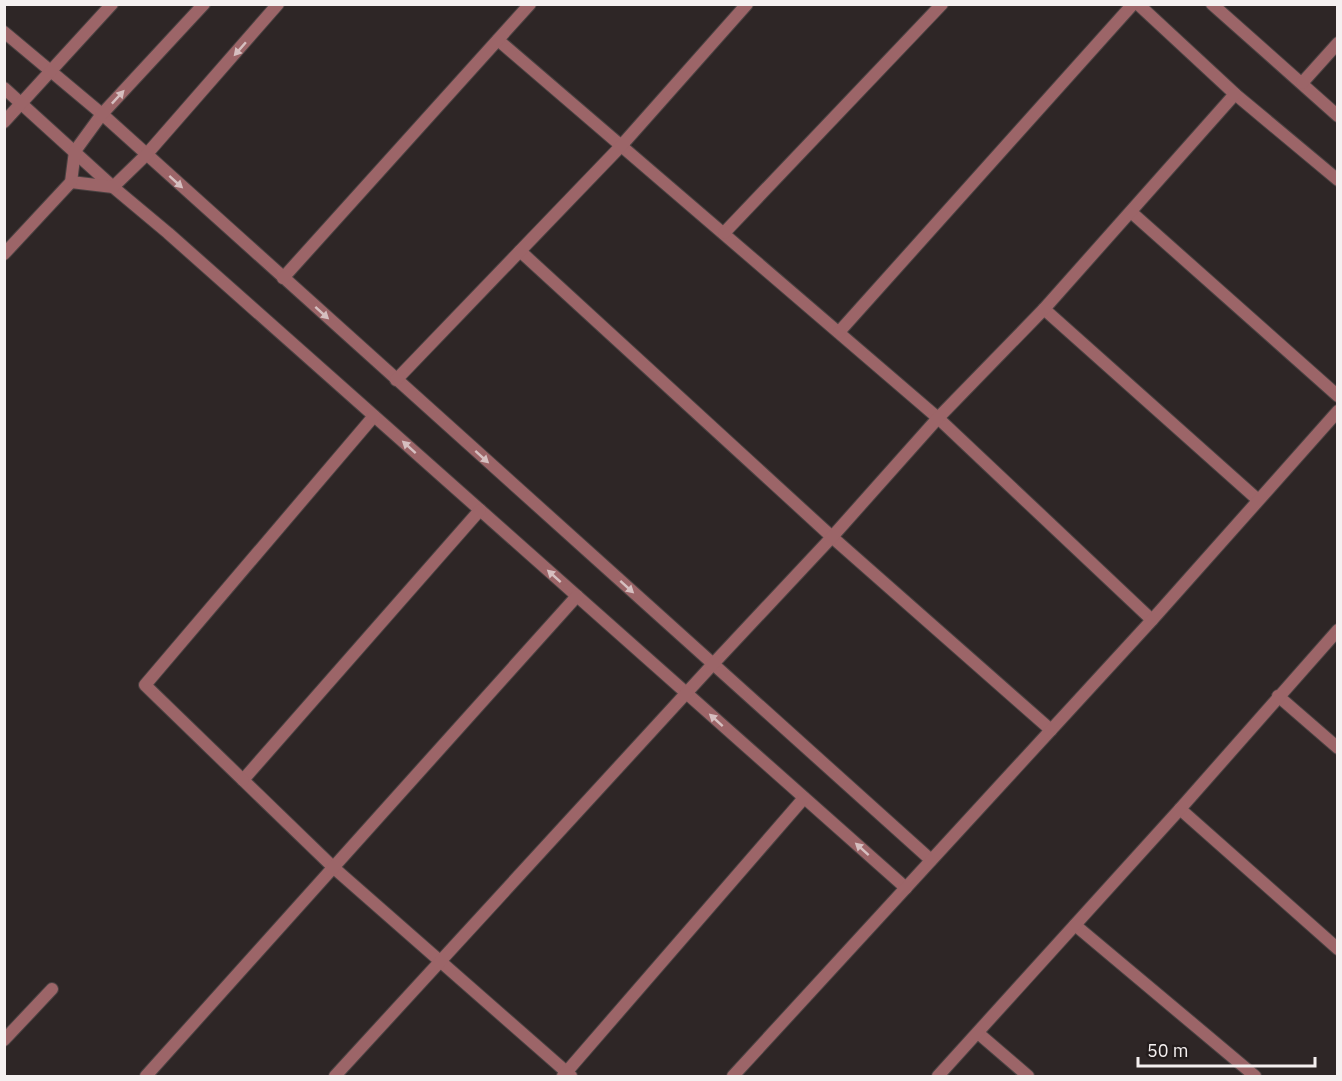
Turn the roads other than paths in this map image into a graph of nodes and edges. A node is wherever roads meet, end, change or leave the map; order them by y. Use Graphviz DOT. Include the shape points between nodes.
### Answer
graph roads {
  1 [pos="112,4"];
  2 [pos="204,4"];
  3 [pos="278,4"];
  4 [pos="530,4"];
  5 [pos="747,4"];
  6 [pos="942,4"];
  7 [pos="1136,4"];
  8 [pos="1212,4"];
  9 [pos="4,32"];
  10 [pos="498,40"];
  11 [pos="1338,43"];
  12 [pos="51,72"];
  13 [pos="1302,83"];
  14 [pos="4,88"];
  15 [pos="1235,94"];
  16 [pos="21,104"];
  17 [pos="102,114"];
  18 [pos="1338,116"];
  19 [pos="4,122"];
  20 [pos="621,146"];
  21 [pos="75,151"];
  22 [pos="146,155"];
  23 [pos="1338,180"];
  24 [pos="71,182"];
  25 [pos="113,187"];
  26 [pos="1131,212"];
  27 [pos="724,233"];
  28 [pos="520,251"];
  29 [pos="4,254"];
  30 [pos="283,278"];
  31 [pos="1044,309"];
  32 [pos="838,332"];
  33 [pos="396,380"];
  34 [pos="1338,396"];
  35 [pos="1338,411"];
  36 [pos="374,417"];
  37 [pos="938,418"];
  38 [pos="1257,500"];
  39 [pos="480,510"];
  40 [pos="832,537"];
  41 [pos="577,596"];
  42 [pos="1152,620"];
  43 [pos="1338,630"];
  44 [pos="713,664"];
  45 [pos="686,693"];
  46 [pos="1278,696"];
  47 [pos="1051,730"];
  48 [pos="1338,748"];
  49 [pos="243,780"];
  50 [pos="804,798"];
  51 [pos="1179,809"];
  52 [pos="931,860"];
  53 [pos="334,868"];
  54 [pos="906,888"];
  55 [pos="1075,925"];
  56 [pos="1338,949"];
  57 [pos="441,961"];
  58 [pos="52,989"];
  59 [pos="978,1033"];
  60 [pos="4,1040"];
  61 [pos="567,1075"];
  62 [pos="146,1077"];
  63 [pos="335,1077"];
  64 [pos="733,1077"];
  65 [pos="938,1077"];
  66 [pos="1028,1077"];
  67 [pos="1255,1077"];
  1 -- 12 [label="street"];
  17 -- 2 [label="street, one-way"];
  3 -- 22 [label="street, one-way"];
  4 -- 10 [label="street"];
  5 -- 20 [label="street"];
  6 -- 27 [label="street"];
  7 -- 15 [label="street"];
  7 -- 32 [label="street"];
  8 -- 13 [label="street"];
  9 -- 12 [label="street"];
  10 -- 20 [label="street"];
  10 -- 30 [label="street"];
  11 -- 13 [label="street"];
  12 -- 16 [label="street"];
  12 -- 17 [label="street"];
  13 -- 18 [label="street"];
  14 -- 16 [label="street"];
  15 -- 23 [label="street"];
  15 -- 26 [label="street"];
  16 -- 19 [label="street"];
  16 -- 21 [label="street"];
  17 -- 21 [label="street"];
  17 -- 22 [label="street"];
  20 -- 27 [label="street"];
  20 -- 28 [label="street"];
  21 -- 24 [label="street"];
  21 -- 25 [label="street"];
  22 -- 25 [label="street"];
  22 -- 30 [label="street, one-way"];
  24 -- 25 [label="street"];
  24 -- 29 [label="street"];
  25 -- 36 [label="street"];
  26 -- 31 [label="street"];
  26 -- 34 [label="street"];
  27 -- 32 [label="street"];
  28 -- 33 [label="street"];
  28 -- 40 [label="street"];
  30 -- 33 [label="street, one-way"];
  31 -- 37 [label="street"];
  31 -- 38 [label="street"];
  32 -- 37 [label="street"];
  33 -- 44 [label="street, one-way"];
  35 -- 38 [label="street"];
  39 -- 36 [label="street, one-way"];
  36 -- 49 [label="street" via="145,685"];
  37 -- 40 [label="street"];
  37 -- 42 [label="street"];
  38 -- 42 [label="street"];
  41 -- 39 [label="street, one-way"];
  39 -- 49 [label="street"];
  40 -- 44 [label="street"];
  40 -- 47 [label="street"];
  41 -- 45 [label="street"];
  41 -- 53 [label="street"];
  42 -- 47 [label="street"];
  43 -- 46 [label="street"];
  44 -- 45 [label="street"];
  44 -- 52 [label="street"];
  50 -- 45 [label="street, one-way"];
  45 -- 57 [label="street"];
  46 -- 48 [label="street"];
  46 -- 51 [label="street"];
  47 -- 52 [label="street"];
  49 -- 53 [label="street"];
  54 -- 50 [label="street, one-way"];
  50 -- 61 [label="street"];
  51 -- 55 [label="street"];
  51 -- 56 [label="street"];
  52 -- 54 [label="street"];
  53 -- 57 [label="street"];
  53 -- 62 [label="street"];
  54 -- 64 [label="street"];
  55 -- 59 [label="street"];
  55 -- 67 [label="street"];
  57 -- 61 [label="street"];
  57 -- 63 [label="street"];
  58 -- 60 [label="street"];
  59 -- 65 [label="street"];
  59 -- 66 [label="street"];
}
